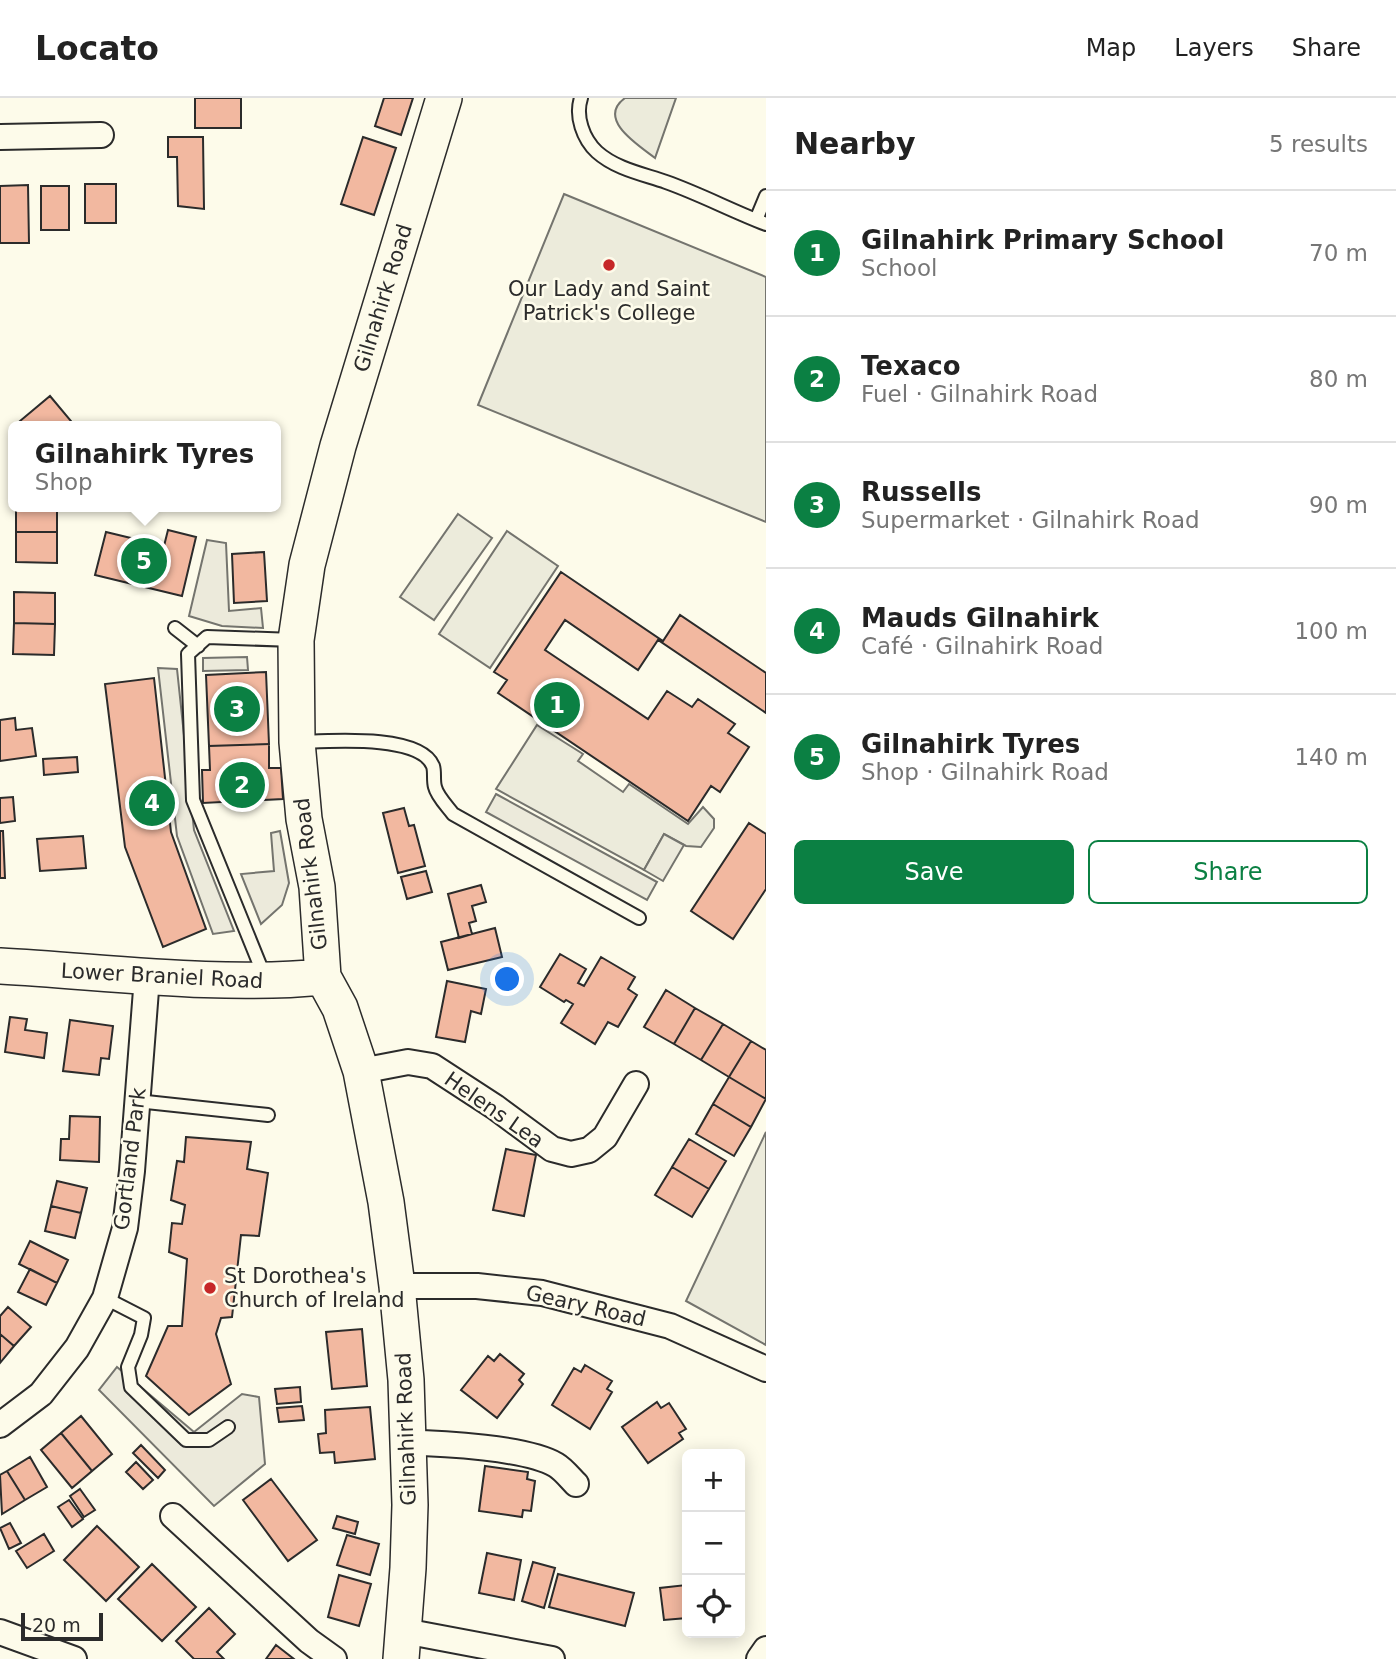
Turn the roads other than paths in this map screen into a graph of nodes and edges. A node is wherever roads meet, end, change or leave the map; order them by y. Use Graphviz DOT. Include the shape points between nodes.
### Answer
graph roads {
  1 [pos="444,98"];
  2 [pos="581,98"];
  3 [pos="101,135"];
  4 [pos="0,137"];
  5 [pos="766,196"];
  6 [pos="761,222"];
  7 [pos="175,628"];
  8 [pos="296,640"];
  9 [pos="198,646"];
  10 [pos="297,742"];
  11 [pos="639,918"];
  12 [pos="0,966"];
  13 [pos="147,977"];
  14 [pos="323,977"];
  15 [pos="267,982"];
  16 [pos="361,1072"];
  17 [pos="636,1084"];
  18 [pos="137,1101"];
  19 [pos="268,1115"];
  20 [pos="397,1286"];
  21 [pos="105,1298"];
  22 [pos="766,1369"];
  23 [pos="0,1426"];
  24 [pos="228,1427"];
  25 [pos="409,1443"];
  26 [pos="576,1484"];
  27 [pos="173,1516"];
  28 [pos="0,1632"];
  29 [pos="402,1645"];
  30 [pos="766,1648"];
  31 [pos="74,1659"];
  32 [pos="334,1659"];
  33 [pos="552,1659"];
  34 [pos="759,1659"];
  1 -- 8 [label="street, Gilnahirk Road" via="338,446 307,565"];
  2 -- 6 [label="lane" via="580,121 597,152 634,172"];
  3 -- 4 [label="street"];
  5 -- 6 [label="lane"];
  7 -- 9 [label="lane"];
  8 -- 9 [label="lane" via="207,638"];
  8 -- 10 [label="street, Gilnahirk Road"];
  9 -- 15 [label="lane" via="188,654 193,800"];
  10 -- 11 [label="lane" via="380,743 423,752 433,766 435,789 453,814"];
  10 -- 14 [label="street, Gilnahirk Road" via="304,819 317,887"];
  12 -- 13 [label="street, Lower Braniel Road"];
  13 -- 15 [label="street, Lower Braniel Road"];
  13 -- 18 [label="street, Gortland Park"];
  14 -- 15 [label="street, Lower Braniel Road"];
  14 -- 16 [label="street, Gilnahirk Road" via="340,1009"];
  16 -- 17 [label="street, Helens Lea" via="408,1062 432,1066 552,1149 571,1154 589,1150 605,1137"];
  16 -- 20 [label="street, Gilnahirk Road"];
  18 -- 19 [label="lane"];
  18 -- 21 [label="street, Gortland Park" via="125,1228"];
  20 -- 22 [label="street, Geary Road" via="477,1286 542,1293 670,1326"];
  20 -- 25 [label="street, Gilnahirk Road"];
  21 -- 23 [label="street, Gortland Park" via="78,1348 41,1394"];
  21 -- 24 [label="lane" via="144,1318 128,1367 131,1387 186,1440 209,1440"];
  25 -- 26 [label="street" via="526,1454 556,1465"];
  25 -- 29 [label="street, Gilnahirk Road" via="409,1556"];
  27 -- 32 [label="street"];
  28 -- 31 [label="street"];
  29 -- 33 [label="street"];
  30 -- 34 [label="street"];
}
